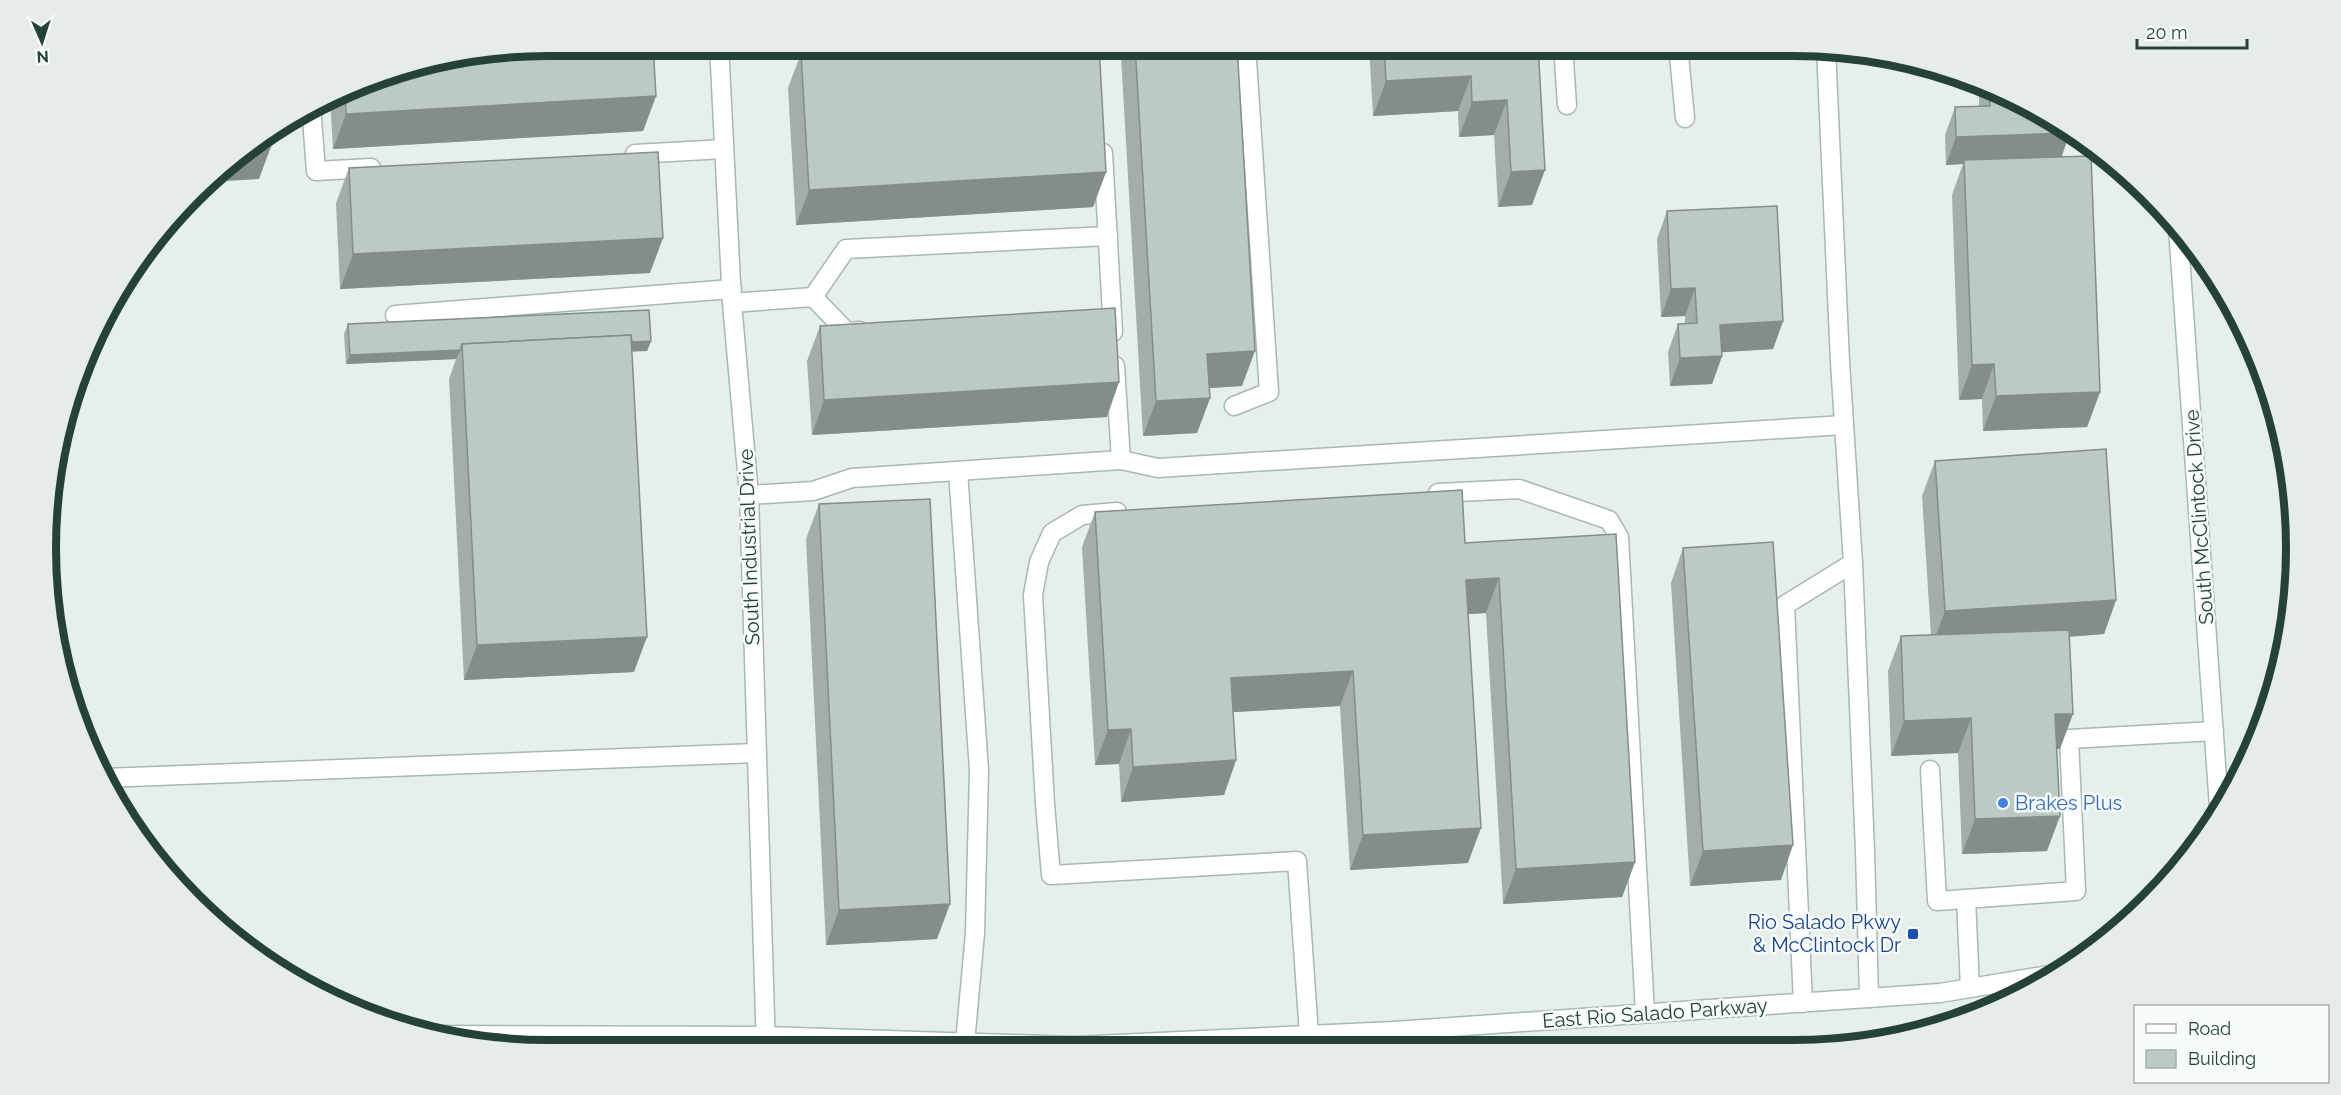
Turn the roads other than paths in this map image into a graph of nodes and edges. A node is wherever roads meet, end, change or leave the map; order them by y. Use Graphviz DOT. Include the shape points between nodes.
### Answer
graph roads {
  1 [pos="720,56"];
  2 [pos="1247,56"];
  3 [pos="1564,56"];
  4 [pos="1679,56"];
  5 [pos="1826,57"];
  6 [pos="1567,105"];
  7 [pos="312,115"];
  8 [pos="1685,118"];
  9 [pos="1102,141"];
  10 [pos="724,149"];
  11 [pos="619,154"];
  12 [pos="386,167"];
  13 [pos="1108,236"];
  14 [pos="2179,242"];
  15 [pos="732,296"];
  16 [pos="813,297"];
  17 [pos="395,315"];
  18 [pos="1113,319"];
  19 [pos="1090,320"];
  20 [pos="881,330"];
  21 [pos="1234,406"];
  22 [pos="1844,424"];
  23 [pos="1121,460"];
  24 [pos="958,471"];
  25 [pos="1424,494"];
  26 [pos="749,495"];
  27 [pos="1129,512"];
  28 [pos="1853,563"];
  29 [pos="2214,731"];
  30 [pos="756,753"];
  31 [pos="1930,770"];
  32 [pos="113,778"];
  33 [pos="2218,797"];
  34 [pos="1966,899"];
  35 [pos="2033,978"];
  36 [pos="1970,988"];
  37 [pos="1869,998"];
  38 [pos="1803,1003"];
  39 [pos="1645,1013"];
  40 [pos="1309,1035"];
  41 [pos="498,1036"];
  42 [pos="1395,1039"];
  43 [pos="670,1040"];
  44 [pos="765,1040"];
  45 [pos="965,1040"];
  46 [pos="1202,1040"];
  1 -- 10 [label="main road, South Industrial Drive"];
  2 -- 21 [label="main road" via="1269,392"];
  3 -- 6 [label="main road"];
  4 -- 8 [label="main road"];
  5 -- 22 [label="main road"];
  7 -- 12 [label="main road" via="316,171"];
  9 -- 13 [label="main road"];
  10 -- 11 [label="main road"];
  10 -- 15 [label="main road, South Industrial Drive"];
  13 -- 16 [label="main road" via="846,249"];
  13 -- 18 [label="main road"];
  14 -- 29 [label="main road, South McClintock Drive"];
  15 -- 16 [label="main road"];
  15 -- 17 [label="main road"];
  15 -- 26 [label="main road, South Industrial Drive"];
  16 -- 20 [label="main road" via="847,332"];
  18 -- 19 [label="main road"];
  18 -- 23 [label="main road"];
  22 -- 23 [label="main road" via="1158,468"];
  22 -- 28 [label="main road"];
  23 -- 24 [label="main road"];
  24 -- 26 [label="main road" via="852,478 813,491"];
  24 -- 45 [label="main road" via="979,770 975,933"];
  25 -- 39 [label="main road" via="1519,489 1609,520 1619,537"];
  26 -- 30 [label="main road, South Industrial Drive"];
  27 -- 40 [label="main road" via="1082,515 1052,533 1039,562 1033,595 1051,875 1297,861"];
  28 -- 37 [label="main road"];
  28 -- 38 [label="main road" via="1785,605"];
  29 -- 33 [label="main road, South McClintock Drive"];
  29 -- 34 [label="main road" via="2069,739 2076,891"];
  30 -- 32 [label="main road"];
  30 -- 44 [label="main road, South Industrial Drive"];
  31 -- 34 [label="main road" via="1937,901"];
  34 -- 36 [label="main road"];
  35 -- 36 [label="main road, East Rio Salado Parkway"];
  36 -- 37 [label="main road, East Rio Salado Parkway"];
  37 -- 38 [label="main road, East Rio Salado Parkway"];
  38 -- 39 [label="main road, East Rio Salado Parkway"];
  39 -- 42 [label="main road, East Rio Salado Parkway"];
  40 -- 42 [label="main road, East Rio Salado Parkway"];
  40 -- 46 [label="main road, East Rio Salado Parkway"];
  41 -- 43 [label="main road, East Rio Salado Parkway"];
}
